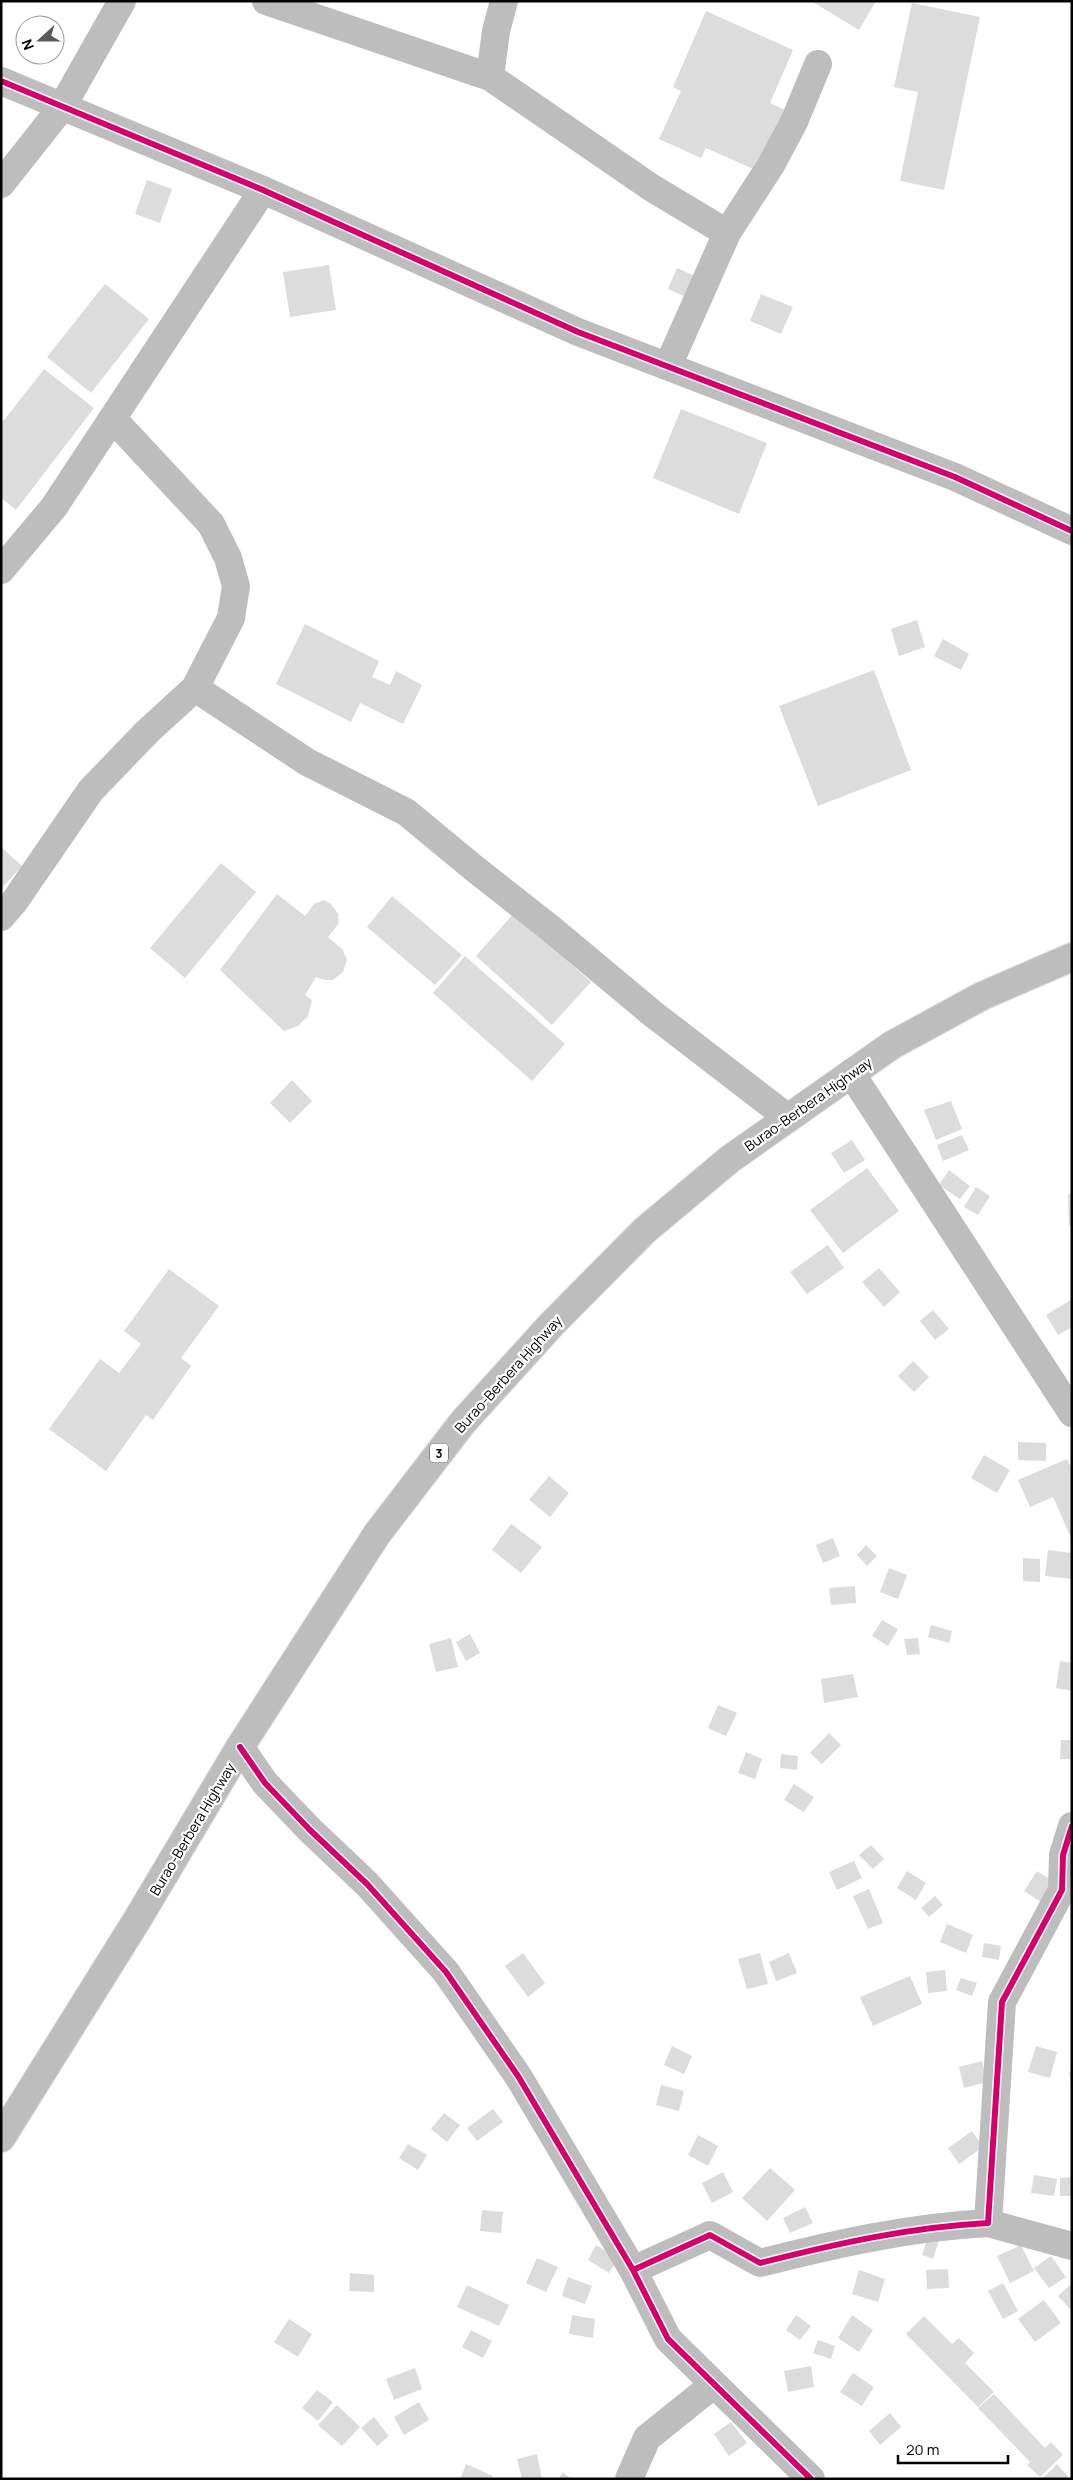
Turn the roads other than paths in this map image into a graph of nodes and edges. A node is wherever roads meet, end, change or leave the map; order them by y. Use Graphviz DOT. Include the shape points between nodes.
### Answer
graph roads {
  1 [pos="122,1"];
  2 [pos="266,1"];
  3 [pos="504,1"];
  4 [pos="818,64"];
  5 [pos="490,77"];
  6 [pos="1,81"];
  7 [pos="62,108"];
  8 [pos="1,184"];
  9 [pos="263,190"];
  10 [pos="727,234"];
  11 [pos="668,366"];
  12 [pos="114,419"];
  13 [pos="1072,531"];
  14 [pos="1,570"];
  15 [pos="195,688"];
  16 [pos="1,917"];
  17 [pos="1072,957"];
  18 [pos="851,1073"];
  19 [pos="787,1117"];
  20 [pos="1072,1412"];
  21 [pos="240,1747"];
  22 [pos="1072,1826"];
  23 [pos="1,2138"];
  24 [pos="988,2223"];
  25 [pos="1072,2246"];
  26 [pos="633,2270"];
  27 [pos="713,2385"];
  28 [pos="630,2479"];
  29 [pos="811,2479"];
  1 -- 7 [label="main road"];
  2 -- 5 [label="main road"];
  3 -- 5 [label="main road"];
  4 -- 10 [label="main road" via="794,122"];
  5 -- 10 [label="main road" via="652,188"];
  6 -- 7 [label="main road"];
  7 -- 8 [label="main road"];
  7 -- 9 [label="main road"];
  9 -- 11 [label="main road" via="578,332"];
  9 -- 12 [label="main road"];
  10 -- 11 [label="main road"];
  11 -- 13 [label="main road" via="955,477"];
  12 -- 14 [label="main road" via="54,507"];
  12 -- 15 [label="main road" via="211,524 228,558 236,586 231,618"];
  15 -- 16 [label="main road" via="91,790"];
  15 -- 19 [label="main road" via="307,762 406,812 653,1014"];
  17 -- 18 [label="main road, Burao-Berbera Highway / 3" via="982,996 892,1045"];
  18 -- 19 [label="main road, Burao-Berbera Highway / 3"];
  18 -- 20 [label="main road"];
  19 -- 21 [label="main road, Burao-Berbera Highway / 3" via="730,1159 644,1231 551,1325 463,1422 377,1534"];
  21 -- 23 [label="main road, Burao-Berbera Highway / 3"];
  21 -- 26 [label="main road" via="264,1783 367,1884 446,1972 518,2076"];
  22 -- 24 [label="main road" via="1063,1855 1062,1890 1002,2002"];
  24 -- 25 [label="main road"];
  24 -- 26 [label="main road" via="951,2225 837,2244 760,2263 710,2236"];
  26 -- 27 [label="main road" via="668,2339"];
  27 -- 28 [label="main road" via="647,2438"];
  27 -- 29 [label="main road"];
}
